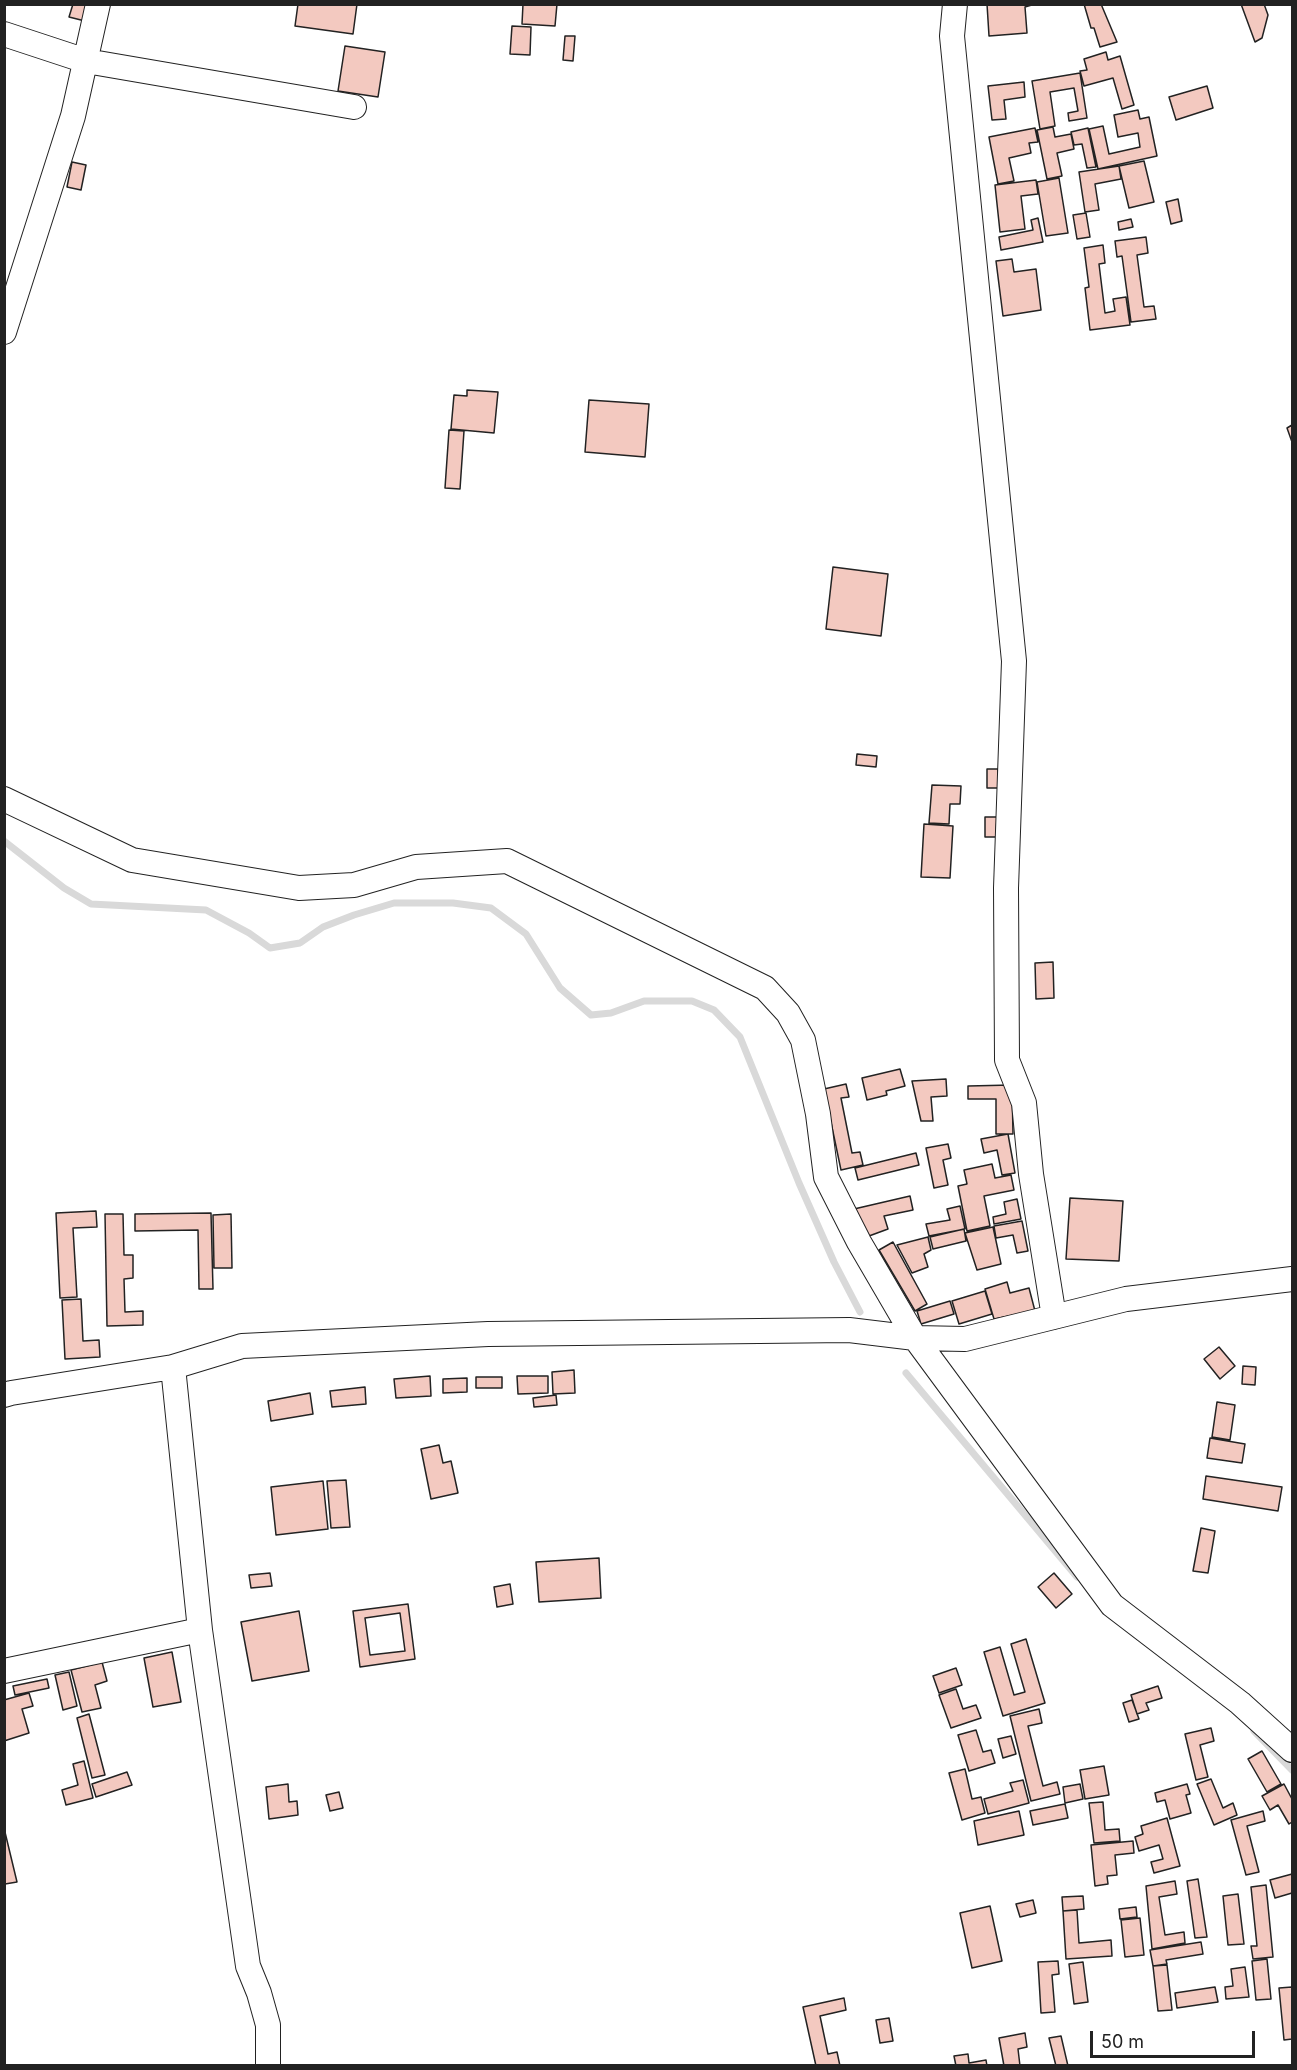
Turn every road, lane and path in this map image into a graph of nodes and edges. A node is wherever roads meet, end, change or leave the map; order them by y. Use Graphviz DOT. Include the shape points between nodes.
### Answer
graph roads {
  1 [pos="98,4"];
  2 [pos="955,4"];
  3 [pos="4,33"];
  4 [pos="86,61"];
  5 [pos="354,107"];
  6 [pos="4,332"];
  7 [pos="4,799"];
  8 [pos="1293,1280"];
  9 [pos="1054,1317"];
  10 [pos="915,1338"];
  11 [pos="173,1366"];
  12 [pos="4,1395"];
  13 [pos="200,1630"];
  14 [pos="4,1671"];
  15 [pos="1293,1750"];
  16 [pos="268,2066"];
  1 -- 4 [label="street"];
  2 -- 9 [label="street" via="952,36 1014,661 1006,888 1007,1060 1024,1103"];
  3 -- 4 [label="street"];
  4 -- 5 [label="street"];
  4 -- 6 [label="street" via="73,116"];
  7 -- 10 [label="street" via="132,860 299,888 354,885 416,867 507,861 765,988 788,1013 803,1040 826,1177"];
  8 -- 9 [label="street" via="1125,1299"];
  9 -- 10 [label="street" via="965,1339"];
  10 -- 11 [label="street" via="849,1330 488,1334 242,1346"];
  10 -- 15 [label="street" via="1112,1605 1240,1703"];
  11 -- 12 [label="street"];
  11 -- 13 [label="street"];
  13 -- 14 [label="street"];
  13 -- 16 [label="street" via="248,1966 268,2025"];
}
